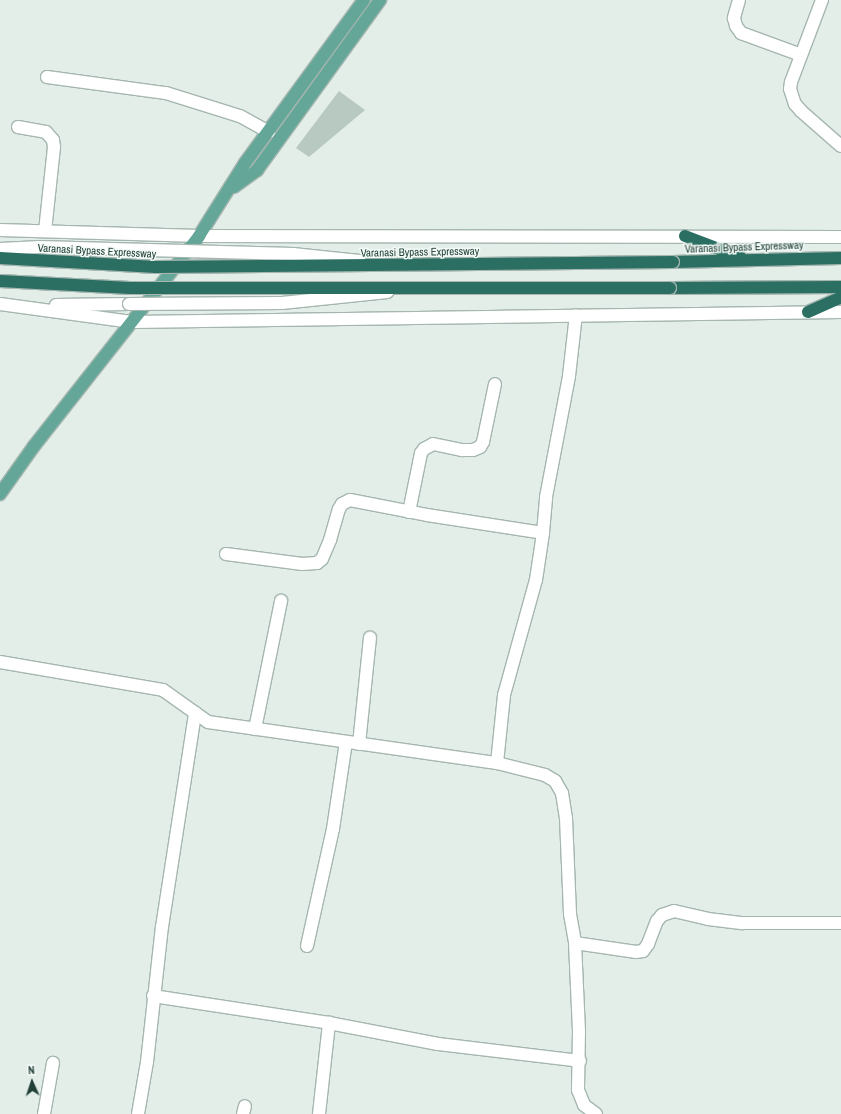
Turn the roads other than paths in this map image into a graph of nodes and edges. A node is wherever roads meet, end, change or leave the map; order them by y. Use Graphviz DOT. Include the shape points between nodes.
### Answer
graph roads {
  1 [pos="364,0"];
  2 [pos="380,0"];
  3 [pos="739,0"];
  4 [pos="822,0"];
  5 [pos="801,55"];
  6 [pos="47,77"];
  7 [pos="18,127"];
  8 [pos="269,132"];
  9 [pos="841,146"];
  10 [pos="230,190"];
  11 [pos="0,230"];
  12 [pos="45,231"];
  13 [pos="199,236"];
  14 [pos="685,236"];
  15 [pos="841,237"];
  16 [pos="0,249"];
  17 [pos="0,258"];
  18 [pos="841,258"];
  19 [pos="746,260"];
  20 [pos="402,266"];
  21 [pos="0,281"];
  22 [pos="841,286"];
  23 [pos="430,288"];
  24 [pos="841,297"];
  25 [pos="0,304"];
  26 [pos="808,312"];
  27 [pos="841,312"];
  28 [pos="576,315"];
  29 [pos="132,322"];
  30 [pos="495,384"];
  31 [pos="0,494"];
  32 [pos="409,512"];
  33 [pos="544,532"];
  34 [pos="226,554"];
  35 [pos="281,601"];
  36 [pos="370,638"];
  37 [pos="0,662"];
  38 [pos="195,713"];
  39 [pos="255,729"];
  40 [pos="346,742"];
  41 [pos="359,744"];
  42 [pos="497,763"];
  43 [pos="841,922"];
  44 [pos="575,943"];
  45 [pos="307,946"];
  46 [pos="153,996"];
  47 [pos="329,1023"];
  48 [pos="580,1061"];
  49 [pos="53,1063"];
  50 [pos="44,1114"];
  51 [pos="138,1114"];
  52 [pos="319,1114"];
  53 [pos="596,1114"];
  1 -- 8 [label="main road"];
  2 -- 10 [label="main road" via="257,170"];
  3 -- 5 [label="street" via="734,18 741,33"];
  4 -- 5 [label="street"];
  5 -- 9 [label="street" via="791,82 791,95 795,104"];
  6 -- 8 [label="street" via="166,93 240,116"];
  7 -- 12 [label="street" via="46,132 53,140"];
  8 -- 10 [label="main road" via="245,163"];
  10 -- 13 [label="main road"];
  11 -- 12 [label="street"];
  12 -- 13 [label="street"];
  13 -- 14 [label="street"];
  13 -- 29 [label="main road"];
  14 -- 15 [label="street"];
  14 -- 19 [label="highway"];
  16 -- 20 [label="street, bridge" via="293,254"];
  17 -- 20 [label="highway, Varanasi Bypass Expressway, bridge" via="156,267"];
  18 -- 19 [label="highway, Varanasi Bypass Expressway"];
  19 -- 20 [label="highway, Varanasi Bypass Expressway, bridge"];
  21 -- 23 [label="highway, bridge" via="130,288"];
  22 -- 23 [label="highway, bridge"];
  23 -- 25 [label="street, bridge" via="282,303"];
  24 -- 26 [label="highway"];
  25 -- 29 [label="street"];
  26 -- 27 [label="street"];
  26 -- 28 [label="street"];
  28 -- 29 [label="street"];
  28 -- 33 [label="street" via="569,376 546,497"];
  29 -- 31 [label="main road" via="34,446"];
  30 -- 32 [label="street" via="480,447 462,450 433,444 421,453"];
  32 -- 33 [label="street"];
  32 -- 34 [label="street" via="364,502 345,501 339,508 322,559 317,563 302,564"];
  33 -- 42 [label="street" via="536,580 504,695"];
  35 -- 39 [label="street"];
  36 -- 41 [label="street"];
  37 -- 38 [label="street" via="163,690"];
  38 -- 39 [label="street" via="208,722"];
  38 -- 46 [label="street"];
  39 -- 40 [label="street"];
  40 -- 41 [label="street"];
  40 -- 45 [label="street" via="333,829"];
  41 -- 42 [label="street"];
  42 -- 44 [label="street" via="545,775 555,781 562,793 566,818 570,914"];
  43 -- 44 [label="street" via="743,923 708,919 674,911 662,915 657,921 643,951"];
  44 -- 48 [label="street"];
  46 -- 47 [label="street"];
  46 -- 51 [label="street" via="147,1062"];
  47 -- 48 [label="street" via="438,1044"];
  47 -- 52 [label="street"];
  48 -- 53 [label="street" via="578,1090 584,1105"];
  49 -- 50 [label="street"];
}
